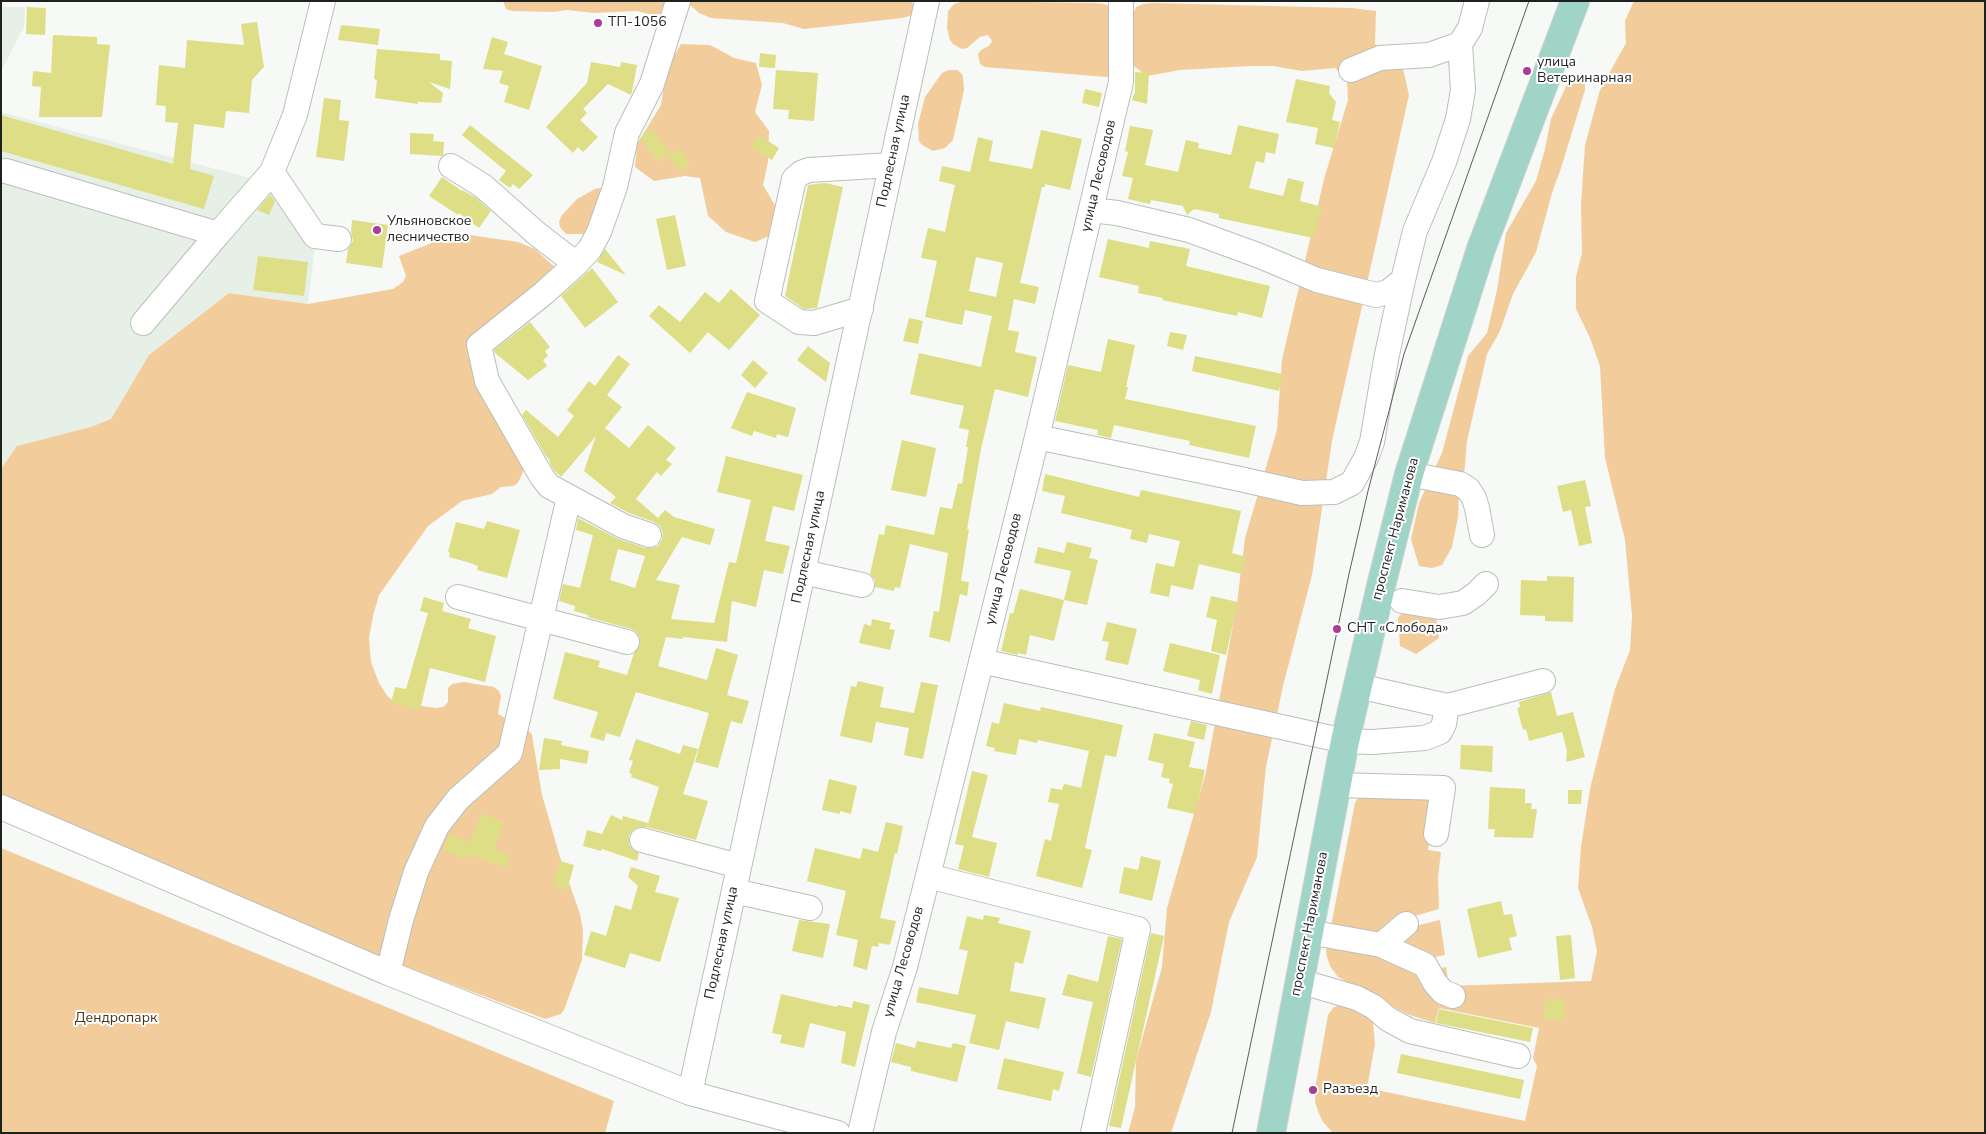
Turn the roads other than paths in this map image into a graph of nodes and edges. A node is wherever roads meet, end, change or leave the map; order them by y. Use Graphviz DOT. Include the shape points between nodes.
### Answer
graph roads {
  1 [pos="323,1"];
  2 [pos="678,1"];
  3 [pos="927,1"];
  4 [pos="1121,1"];
  5 [pos="1477,1"];
  6 [pos="1575,1"];
  7 [pos="1460,44"];
  8 [pos="1351,70"];
  9 [pos="891,165"];
  10 [pos="450,166"];
  11 [pos="6,171"];
  12 [pos="272,172"];
  13 [pos="1091,210"];
  14 [pos="218,234"];
  15 [pos="339,239"];
  16 [pos="576,264"];
  17 [pos="1402,280"];
  18 [pos="861,309"];
  19 [pos="143,323"];
  20 [pos="1036,437"];
  21 [pos="1410,474"];
  22 [pos="570,497"];
  23 [pos="649,535"];
  24 [pos="1482,535"];
  25 [pos="804,572"];
  26 [pos="1486,584"];
  27 [pos="862,585"];
  28 [pos="458,597"];
  29 [pos="1402,601"];
  30 [pos="540,619"];
  31 [pos="628,642"];
  32 [pos="981,661"];
  33 [pos="1543,681"];
  34 [pos="1358,686"];
  35 [pos="1447,706"];
  36 [pos="1345,741"];
  37 [pos="1337,785"];
  38 [pos="1,806"];
  39 [pos="1436,834"];
  40 [pos="642,840"];
  41 [pos="739,866"];
  42 [pos="928,876"];
  43 [pos="734,891"];
  44 [pos="810,908"];
  45 [pos="1406,924"];
  46 [pos="1308,932"];
  47 [pos="1381,945"];
  48 [pos="388,973"];
  49 [pos="1299,981"];
  50 [pos="1453,996"];
  51 [pos="1518,1056"];
  52 [pos="690,1093"];
  53 [pos="1275,1132"];
  54 [pos="838,1133"];
  55 [pos="860,1133"];
  56 [pos="1093,1133"];
  1 -- 12 [label="street" via="295,114"];
  2 -- 16 [label="street" via="652,84 628,133 615,187 599,232 590,249"];
  3 -- 9 [label="street, Подлесная улица"];
  4 -- 13 [label="street, улица Лесоводов" via="1121,82"];
  5 -- 7 [label="street" via="1470,28"];
  6 -- 21 [label="main road, проспект Нариманова" via="1481,249"];
  7 -- 8 [label="street" via="1429,55 1380,58"];
  7 -- 17 [label="street" via="1463,90 1458,119 1415,231"];
  9 -- 18 [label="street, Подлесная улица"];
  9 -- 18 [label="street" via="809,170 794,179 767,301 799,322 814,323"];
  10 -- 16 [label="street" via="483,186"];
  11 -- 14 [label="street"];
  12 -- 14 [label="street"];
  12 -- 15 [label="street" via="314,236"];
  13 -- 17 [label="street" via="1189,230 1317,280 1376,295 1388,292"];
  13 -- 20 [label="street, улица Лесоводов"];
  14 -- 19 [label="street"];
  16 -- 22 [label="street" via="479,345 488,381 542,477 549,486"];
  17 -- 20 [label="street" via="1372,442 1352,483 1334,492 1302,493"];
  18 -- 25 [label="street, Подлесная улица"];
  20 -- 32 [label="street, улица Лесоводов"];
  21 -- 24 [label="street" via="1460,484 1468,489 1474,498"];
  21 -- 34 [label="main road, проспект Нариманова"];
  22 -- 23 [label="street" via="623,526"];
  22 -- 30 [label="street"];
  25 -- 27 [label="street"];
  25 -- 41 [label="street, Подлесная улица"];
  26 -- 29 [label="street" via="1463,603 1440,607"];
  28 -- 30 [label="street"];
  30 -- 31 [label="street"];
  30 -- 48 [label="street" via="510,753 458,799 436,826 416,872"];
  32 -- 36 [label="street"];
  32 -- 42 [label="street, улица Лесоводов"];
  33 -- 35 [label="street"];
  34 -- 35 [label="street"];
  34 -- 36 [label="main road, проспект Нариманова"];
  35 -- 36 [label="street" via="1440,732 1430,736 1405,740"];
  36 -- 37 [label="main road, проспект Нариманова"];
  37 -- 39 [label="street" via="1442,788"];
  37 -- 46 [label="main road, проспект Нариманова"];
  38 -- 48 [label="street"];
  40 -- 41 [label="street"];
  41 -- 43 [label="street, Подлесная улица"];
  42 -- 55 [label="street, улица Лесоводов" via="905,967 884,1032"];
  42 -- 56 [label="street" via="1138,929"];
  43 -- 44 [label="street"];
  43 -- 52 [label="street, Подлесная улица"];
  45 -- 47 [label="street"];
  46 -- 47 [label="street"];
  46 -- 49 [label="main road, проспект Нариманова"];
  47 -- 50 [label="street" via="1425,965 1443,992"];
  48 -- 52 [label="street"];
  49 -- 51 [label="street" via="1357,998 1410,1031"];
  49 -- 53 [label="main road, проспект Нариманова"];
  52 -- 54 [label="street"];
}
